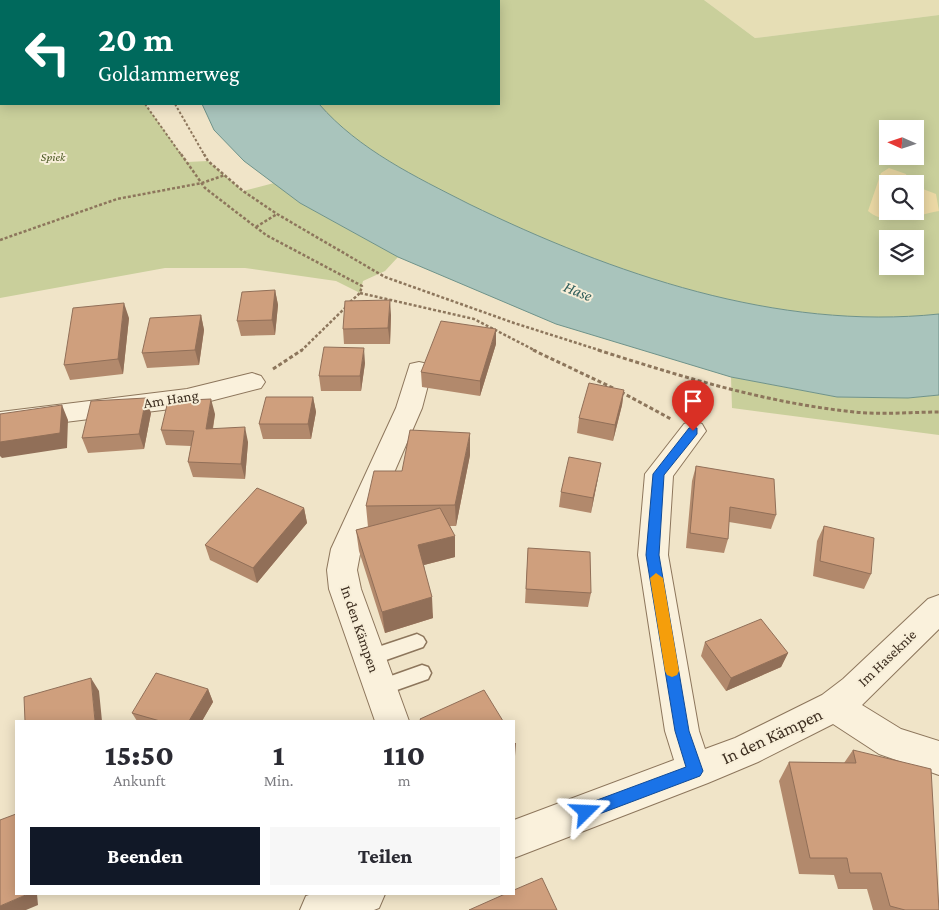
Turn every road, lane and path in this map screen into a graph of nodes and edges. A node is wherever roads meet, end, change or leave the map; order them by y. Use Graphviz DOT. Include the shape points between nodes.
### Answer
graph roads {
  1 [pos="146,105"];
  2 [pos="176,105"];
  3 [pos="225,175"];
  4 [pos="202,183"];
  5 [pos="277,214"];
  6 [pos="256,227"];
  7 [pos="0,240"];
  8 [pos="360,293"];
  9 [pos="420,370"];
  10 [pos="252,382"];
  11 [pos="939,412"];
  12 [pos="0,422"];
  13 [pos="693,431"];
  14 [pos="939,608"];
  15 [pos="417,642"];
  16 [pos="369,658"];
  17 [pos="422,674"];
  18 [pos="380,688"];
  19 [pos="834,706"];
  20 [pos="392,720"];
  21 [pos="939,758"];
  22 [pos="695,771"];
  23 [pos="515,839"];
  24 [pos="362,895"];
  25 [pos="320,910"];
  1 -- 4 [label="path"];
  2 -- 3 [label="path" via="208,161"];
  3 -- 4 [label="path"];
  3 -- 5 [label="path" via="254,200"];
  4 -- 6 [label="path"];
  4 -- 7 [label="path" via="117,199"];
  5 -- 6 [label="path"];
  5 -- 11 [label="path" via="385,277 514,323 698,382 768,399 856,412"];
  6 -- 8 [label="path" via="362,286"];
  8 -- 10 [label="path" via="296,356"];
  8 -- 13 [label="path" via="474,318"];
  9 -- 16 [label="street, In den Kämpen" via="409,408 346,549 342,570 345,589"];
  10 -- 12 [label="street, Am Hang" via="187,398"];
  13 -- 22 [label="street" via="659,474 653,555 682,731"];
  14 -- 19 [label="street, Im Haseknie"];
  15 -- 16 [label="lane"];
  16 -- 18 [label="street, In den Kämpen"];
  17 -- 18 [label="lane"];
  18 -- 20 [label="street, In den Kämpen"];
  19 -- 21 [label="street" via="891,742"];
  19 -- 22 [label="street, In den Kämpen" via="746,750"];
  22 -- 23 [label="street, In den Kämpen"];
  24 -- 25 [label="street"];
}
